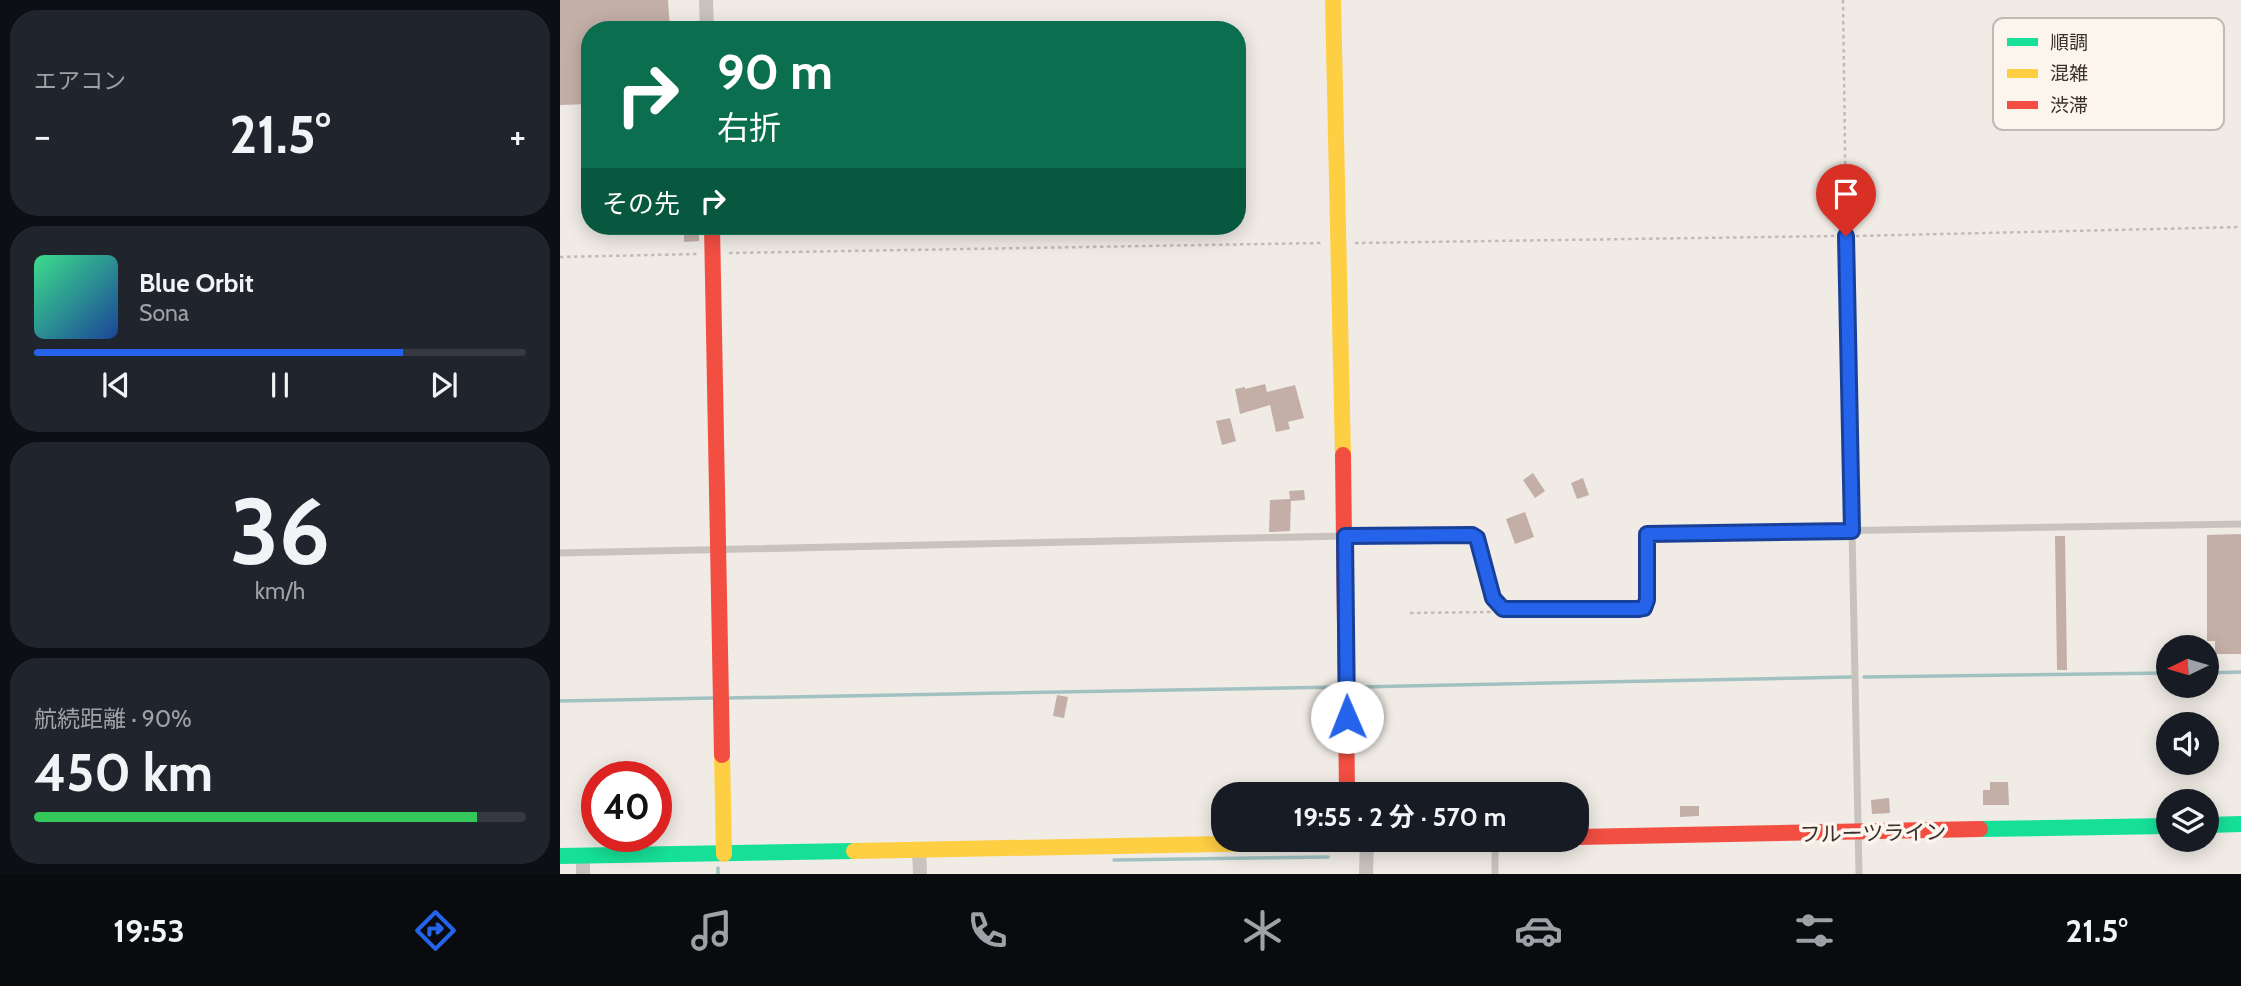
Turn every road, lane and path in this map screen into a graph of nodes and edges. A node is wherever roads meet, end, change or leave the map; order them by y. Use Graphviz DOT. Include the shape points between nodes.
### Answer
graph roads {
  1 [pos="706,0"];
  2 [pos="1333,0"];
  3 [pos="1843,0"];
  4 [pos="707,21"];
  5 [pos="2241,227"];
  6 [pos="712,235"];
  7 [pos="1846,236"];
  8 [pos="1338,243"];
  9 [pos="712,254"];
  10 [pos="560,257"];
  11 [pos="2241,524"];
  12 [pos="1852,531"];
  13 [pos="1345,536"];
  14 [pos="718,549"];
  15 [pos="560,554"];
  16 [pos="1500,606"];
  17 [pos="1410,613"];
  18 [pos="1347,782"];
  19 [pos="2241,824"];
  20 [pos="2219,825"];
  21 [pos="2156,826"];
  22 [pos="1858,833"];
  23 [pos="1589,837"];
  24 [pos="1211,844"];
  25 [pos="919,850"];
  26 [pos="1367,852"];
  27 [pos="1495,852"];
  28 [pos="724,854"];
  29 [pos="560,856"];
  30 [pos="583,856"];
  31 [pos="583,874"];
  32 [pos="920,874"];
  33 [pos="1366,874"];
  34 [pos="1495,874"];
  35 [pos="1859,874"];
  1 -- 4 [label="street"];
  2 -- 8 [label="street"];
  3 -- 7 [label="path"];
  5 -- 7 [label="path"];
  6 -- 9 [label="street"];
  7 -- 8 [label="path"];
  7 -- 12 [label="lane"];
  8 -- 9 [label="path"];
  8 -- 13 [label="street"];
  9 -- 10 [label="path"];
  9 -- 14 [label="street"];
  11 -- 12 [label="lane"];
  12 -- 16 [label="lane" via="1647,534 1644,608 1510,610"];
  12 -- 22 [label="lane"];
  13 -- 14 [label="lane"];
  13 -- 16 [label="lane" via="1472,535 1477,538 1493,598"];
  13 -- 18 [label="street"];
  14 -- 15 [label="lane"];
  14 -- 28 [label="street"];
  16 -- 17 [label="path" via="1493,612"];
  19 -- 20 [label="street"];
  21 -- 22 [label="street, フルーツライン"];
  22 -- 23 [label="street, フルーツライン"];
  22 -- 35 [label="lane"];
  24 -- 25 [label="street"];
  25 -- 28 [label="street"];
  25 -- 32 [label="street"];
  26 -- 33 [label="street"];
  27 -- 34 [label="lane"];
  28 -- 30 [label="street"];
  29 -- 30 [label="street"];
  30 -- 31 [label="street"];
}
